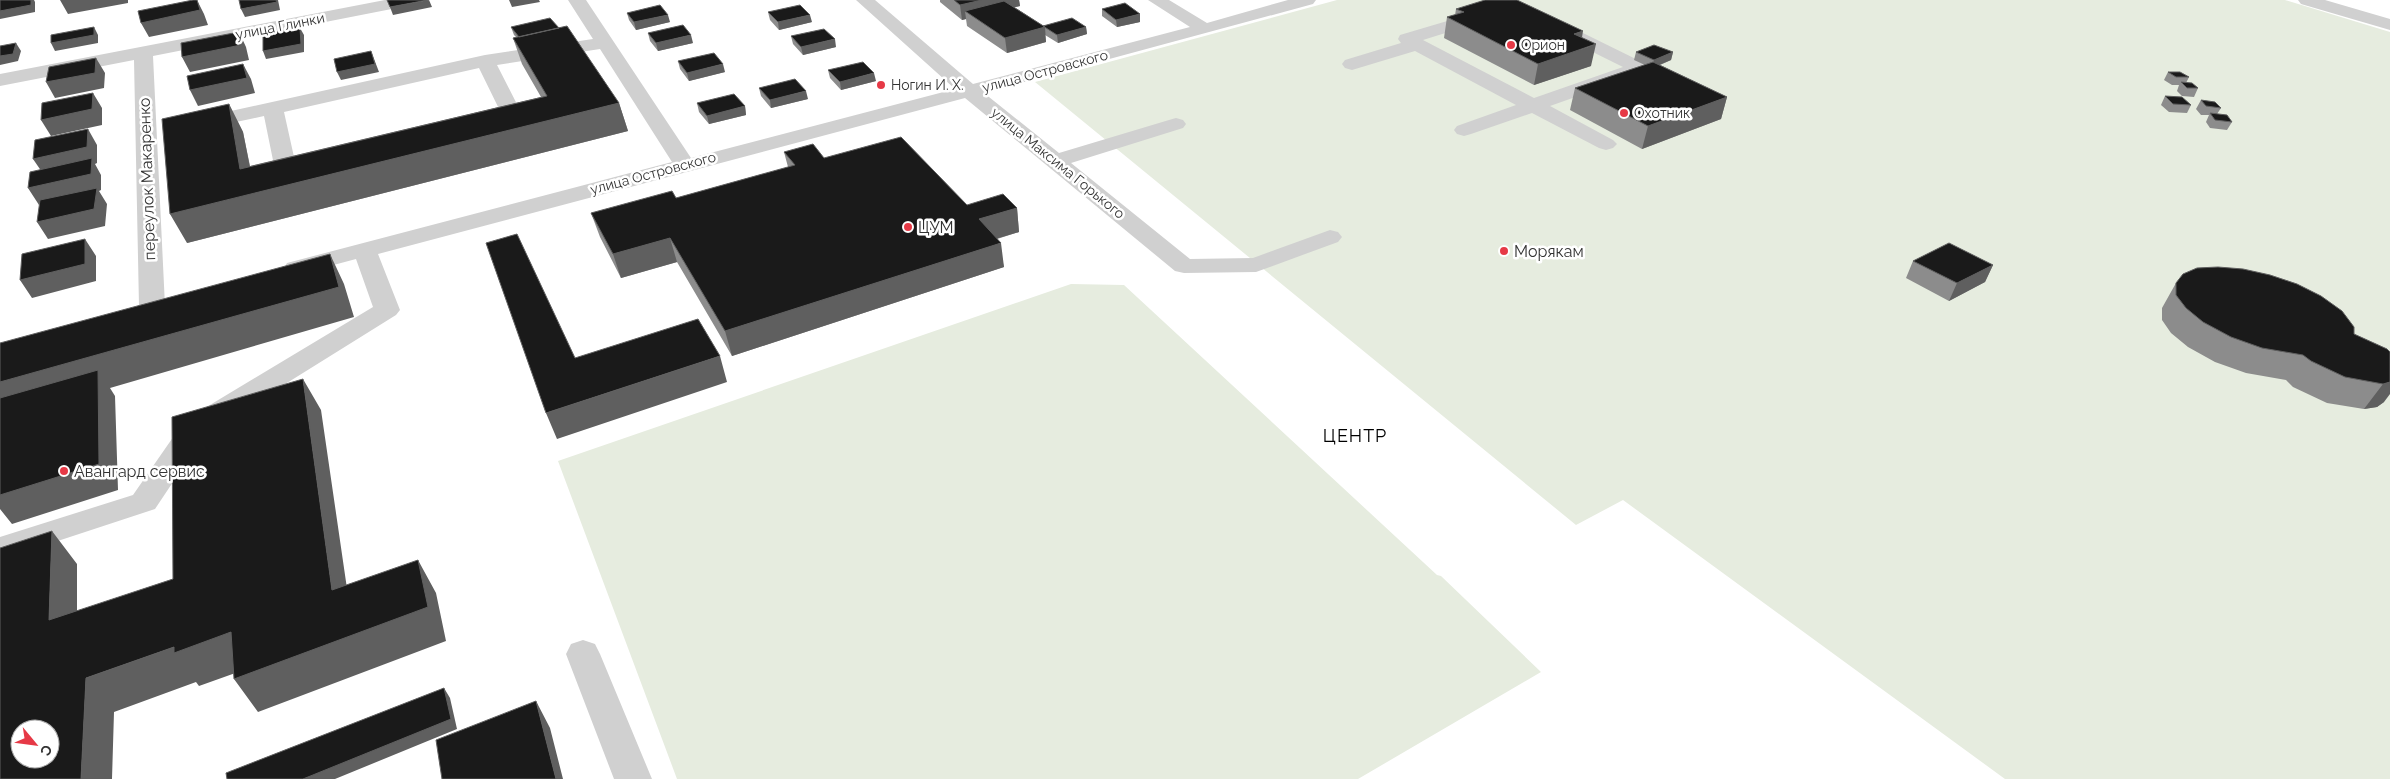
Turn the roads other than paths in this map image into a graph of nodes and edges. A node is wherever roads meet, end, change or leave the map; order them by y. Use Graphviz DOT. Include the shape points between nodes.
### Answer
graph roads {
  1 [pos="412,0"];
  2 [pos="577,0"];
  3 [pos="865,0"];
  4 [pos="1157,0"];
  5 [pos="1307,0"];
  6 [pos="2306,0"];
  7 [pos="1508,3"];
  8 [pos="2390,12"];
  9 [pos="2372,20"];
  10 [pos="2390,26"];
  11 [pos="1206,29"];
  12 [pos="605,43"];
  13 [pos="1417,44"];
  14 [pos="143,52"];
  15 [pos="485,61"];
  16 [pos="1352,64"];
  17 [pos="0,80"];
  18 [pos="969,91"];
  19 [pos="1532,105"];
  20 [pos="273,108"];
  21 [pos="1176,124"];
  22 [pos="477,129"];
  23 [pos="1464,130"];
  24 [pos="163,132"];
  25 [pos="1606,144"];
  26 [pos="1056,161"];
  27 [pos="685,165"];
  28 [pos="325,166"];
  29 [pos="1330,237"];
  30 [pos="365,250"];
  31 [pos="272,274"];
  32 [pos="152,306"];
  33 [pos="0,549"];
  34 [pos="583,654"];
  35 [pos="633,779"];
  1 -- 14 [label="street, улица Глинки"];
  2 -- 12 [label="street"];
  3 -- 18 [label="street, улица Максима Горького"];
  4 -- 11 [label="street"];
  5 -- 11 [label="street, улица Островского"];
  6 -- 9 [label="street"];
  7 -- 13 [label="street" via="1408,39"];
  7 -- 19 [label="street" via="1639,68"];
  8 -- 9 [label="street"];
  9 -- 10 [label="street"];
  11 -- 18 [label="street, улица Островского"];
  12 -- 15 [label="street"];
  12 -- 27 [label="street"];
  13 -- 16 [label="street"];
  13 -- 19 [label="street"];
  14 -- 17 [label="street, улица Глинки"];
  14 -- 24 [label="street, переулок Макаренко"];
  15 -- 20 [label="street"];
  15 -- 22 [label="street" via="515,120"];
  18 -- 26 [label="street, улица Максима Горького"];
  18 -- 27 [label="street, улица Островского"];
  19 -- 23 [label="street"];
  19 -- 25 [label="street"];
  20 -- 24 [label="street"];
  20 -- 28 [label="street" via="287,175"];
  21 -- 26 [label="street"];
  24 -- 32 [label="street, переулок Макаренко"];
  26 -- 29 [label="street, улица Максима Горького" via="1184,266 1256,265"];
  27 -- 30 [label="street, улица Островского"];
  30 -- 31 [label="street, улица Островского"];
  30 -- 33 [label="street" via="387,310 195,427 144,502"];
  34 -- 35 [label="street"];
}
